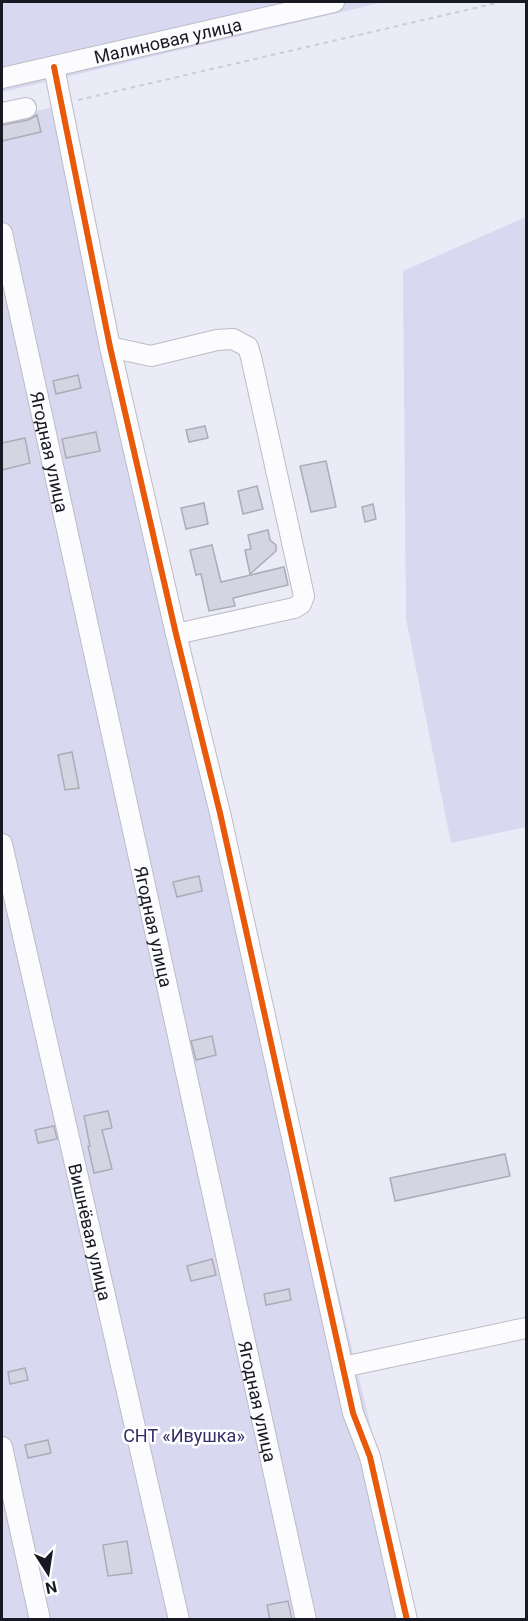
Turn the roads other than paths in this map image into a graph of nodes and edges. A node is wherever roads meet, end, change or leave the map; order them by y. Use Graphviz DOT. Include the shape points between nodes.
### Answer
graph roads {
  1 [pos="334,2"];
  2 [pos="54,67"];
  3 [pos="2,78"];
  4 [pos="26,108"];
  5 [pos="2,113"];
  6 [pos="2,233"];
  7 [pos="110,347"];
  8 [pos="176,634"];
  9 [pos="2,844"];
  10 [pos="526,1329"];
  11 [pos="343,1367"];
  12 [pos="2,1447"];
  13 [pos="40,1620"];
  14 [pos="179,1620"];
  15 [pos="306,1620"];
  16 [pos="407,1620"];
  1 -- 2 [label="street, Малиновая улица"];
  2 -- 3 [label="street, Малиновая улица"];
  2 -- 7 [label="street"];
  4 -- 5 [label="street"];
  6 -- 15 [label="street, Ягодная улица"];
  7 -- 8 [label="street"];
  7 -- 8 [label="street" via="151,356 233,339 248,347 251,357 304,597 294,608"];
  8 -- 11 [label="street" via="220,813"];
  9 -- 14 [label="street, Вишнёвая улица"];
  10 -- 11 [label="street"];
  11 -- 16 [label="street" via="353,1413 370,1456"];
  12 -- 13 [label="street"];
}
